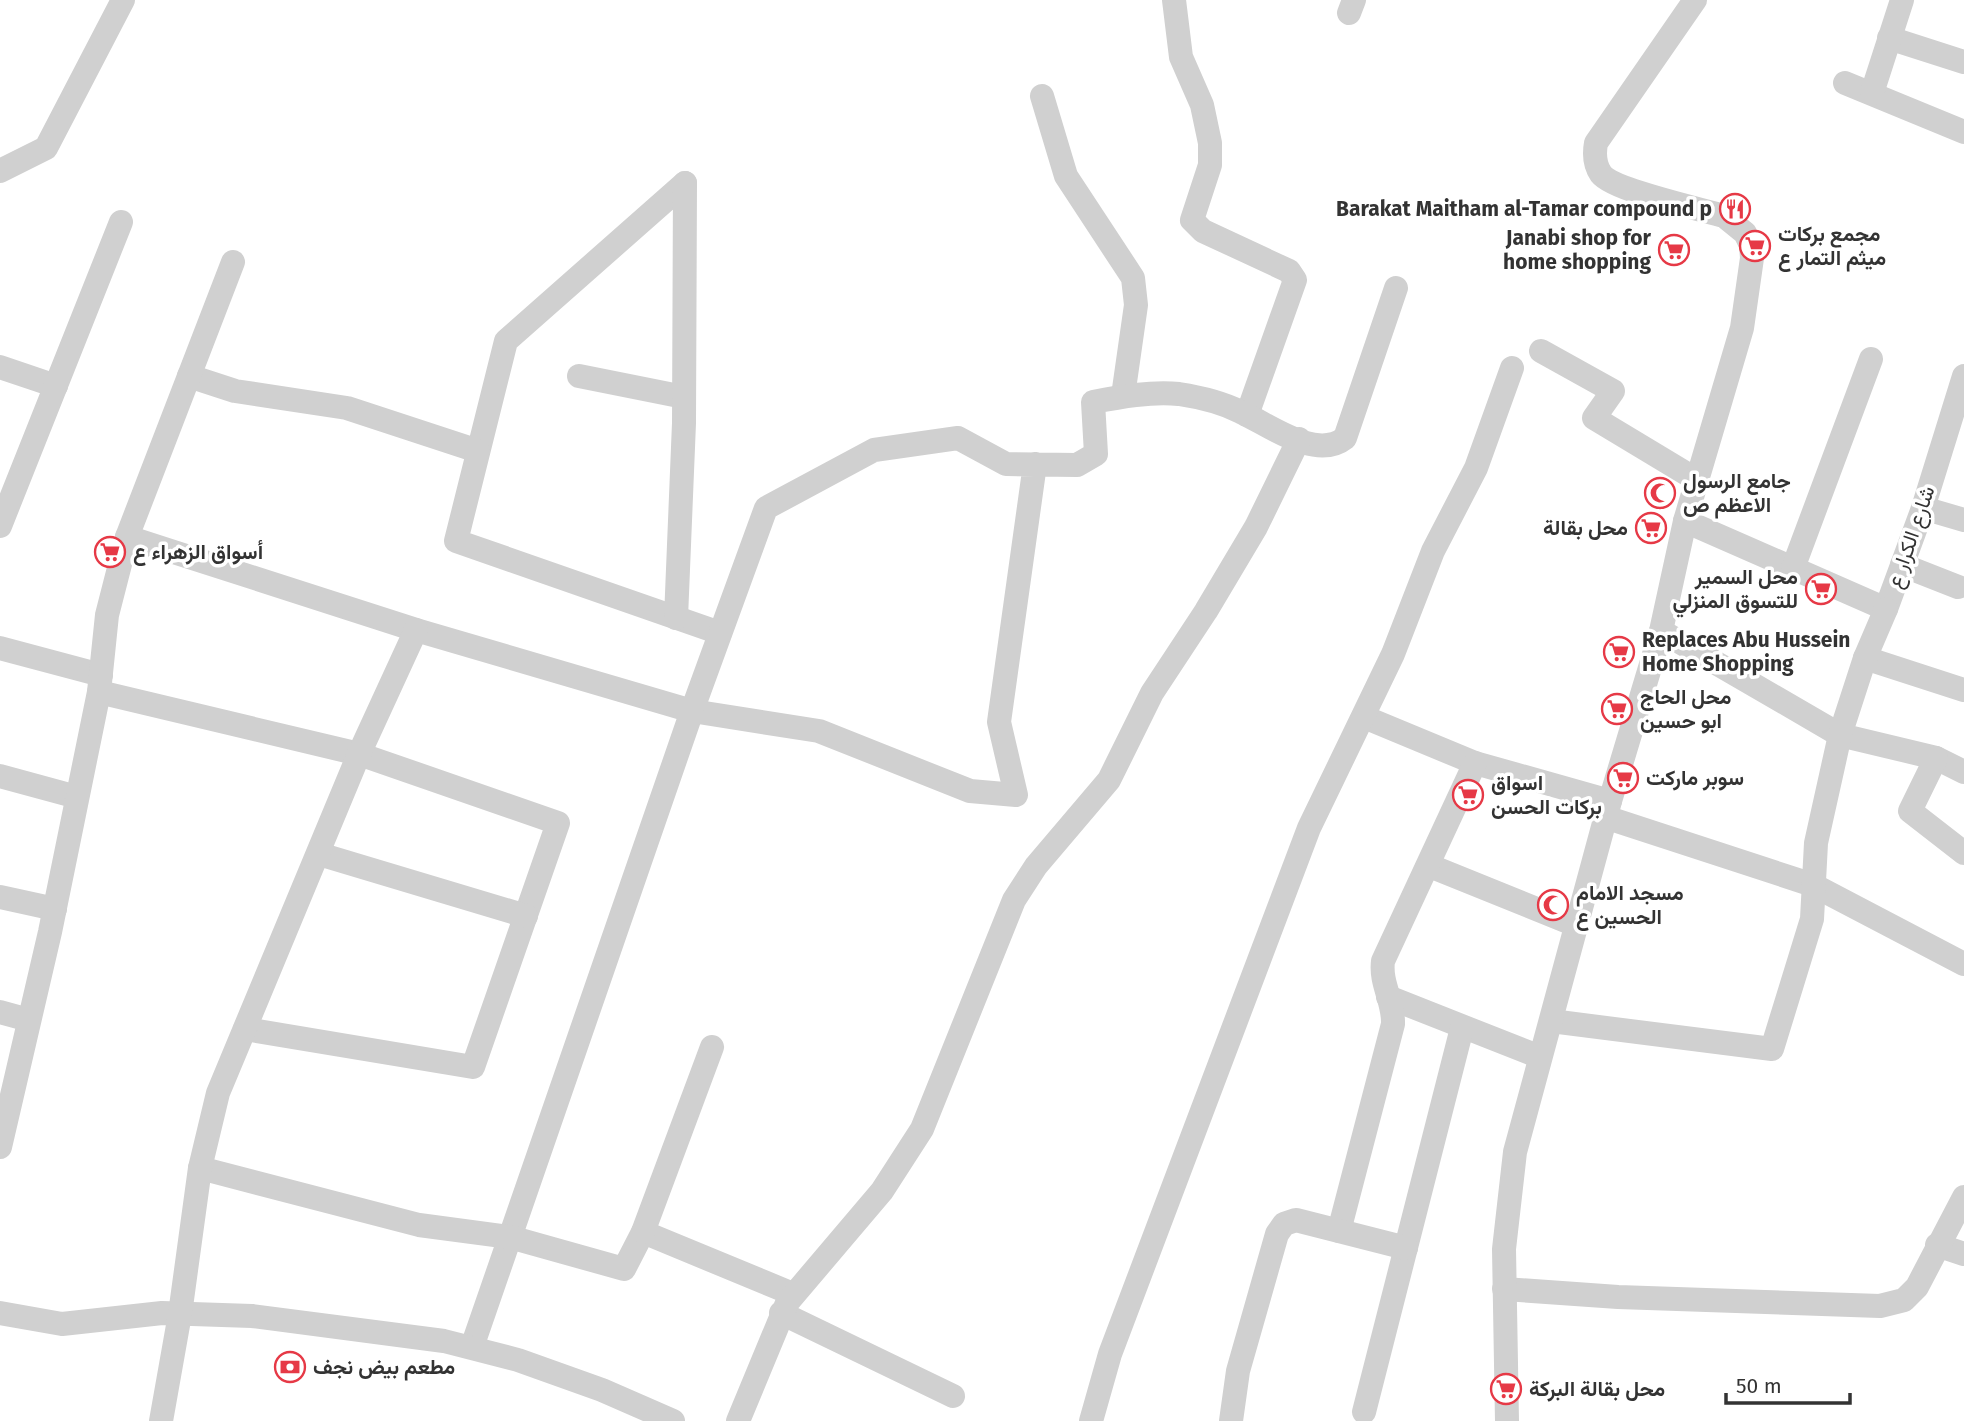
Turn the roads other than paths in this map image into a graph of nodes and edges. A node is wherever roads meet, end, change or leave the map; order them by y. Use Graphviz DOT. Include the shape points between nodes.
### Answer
graph roads {
  1 [pos="123,0"];
  2 [pos="1174,0"];
  3 [pos="1695,0"];
  4 [pos="1902,0"];
  5 [pos="1889,38"];
  6 [pos="1964,62"];
  7 [pos="1844,83"];
  8 [pos="1872,93"];
  9 [pos="1042,96"];
  10 [pos="1964,132"];
  11 [pos="0,171"];
  12 [pos="121,222"];
  13 [pos="233,262"];
  14 [pos="1396,288"];
  15 [pos="1541,351"];
  16 [pos="1871,359"];
  17 [pos="0,368"];
  18 [pos="1512,368"];
  19 [pos="189,376"];
  20 [pos="579,376"];
  21 [pos="1964,376"];
  22 [pos="56,386"];
  23 [pos="1123,396"];
  24 [pos="684,397"];
  25 [pos="1247,415"];
  26 [pos="1299,439"];
  27 [pos="478,451"];
  28 [pos="1035,464"];
  29 [pos="1697,480"];
  30 [pos="1923,508"];
  31 [pos="1964,520"];
  32 [pos="1685,521"];
  33 [pos="0,526"];
  34 [pos="127,537"];
  35 [pos="1902,565"];
  36 [pos="1793,568"];
  37 [pos="1958,587"];
  38 [pos="1886,609"];
  39 [pos="676,618"];
  40 [pos="416,630"];
  41 [pos="1661,631"];
  42 [pos="720,633"];
  43 [pos="0,648"];
  44 [pos="1865,658"];
  45 [pos="100,683"];
  46 [pos="1964,690"];
  47 [pos="692,711"];
  48 [pos="1364,717"];
  49 [pos="1840,735"];
  50 [pos="359,754"];
  51 [pos="1936,758"];
  52 [pos="1475,763"];
  53 [pos="1964,772"];
  54 [pos="0,776"];
  55 [pos="77,797"];
  56 [pos="1607,809"];
  57 [pos="1964,853"];
  58 [pos="319,854"];
  59 [pos="1430,866"];
  60 [pos="1813,885"];
  61 [pos="0,897"];
  62 [pos="55,909"];
  63 [pos="526,916"];
  64 [pos="1576,925"];
  65 [pos="1964,964"];
  66 [pos="1388,997"];
  67 [pos="0,1012"];
  68 [pos="29,1020"];
  69 [pos="1551,1020"];
  70 [pos="1462,1028"];
  71 [pos="245,1029"];
  72 [pos="712,1047"];
  73 [pos="1540,1057"];
  74 [pos="4,1108"];
  75 [pos="0,1147"];
  76 [pos="200,1167"];
  77 [pos="1964,1197"];
  78 [pos="1339,1231"];
  79 [pos="643,1233"];
  80 [pos="510,1237"];
  81 [pos="1937,1245"];
  82 [pos="1406,1248"];
  83 [pos="1964,1254"];
  84 [pos="1504,1289"];
  85 [pos="787,1304"];
  86 [pos="0,1313"];
  87 [pos="180,1314"];
  88 [pos="472,1347"];
  89 [pos="953,1396"];
  90 [pos="1364,1412"];
  91 [pos="161,1421"];
  92 [pos="673,1421"];
  93 [pos="738,1421"];
  94 [pos="1091,1421"];
  95 [pos="1231,1421"];
  96 [pos="1507,1421"];
  1 -- 11 [label="street" via="46,148"];
  2 -- 25 [label="street" via="1181,57 1202,105 1210,143 1210,164 1192,220 1203,231 1289,271 1296,281"];
  3 -- 29 [label="street" via="1602,133 1594,153 1601,174 1609,181 1724,216 1745,233 1751,245 1738,346"];
  4 -- 5 [label="street"];
  5 -- 6 [label="street"];
  5 -- 8 [label="street"];
  7 -- 8 [label="street"];
  8 -- 10 [label="street"];
  9 -- 23 [label="street" via="1066,176 1133,278 1136,305"];
  12 -- 22 [label="street"];
  13 -- 19 [label="street"];
  14 -- 26 [label="street" via="1345,438 1327,447"];
  15 -- 29 [label="street" via="1613,391 1594,418"];
  16 -- 36 [label="street"];
  17 -- 22 [label="street"];
  18 -- 48 [label="street" via="1476,468 1433,551"];
  19 -- 27 [label="street" via="235,391 347,408"];
  19 -- 34 [label="street"];
  20 -- 24 [label="street"];
  21 -- 30 [label="street, شارع الكرار ع"];
  22 -- 33 [label="street"];
  23 -- 25 [label="street" via="1175,394"];
  23 -- 28 [label="street" via="1093,402 1096,454 1077,465"];
  24 -- 27 [label="street" via="685,183 506,341"];
  24 -- 39 [label="street"];
  25 -- 26 [label="street"];
  26 -- 85 [label="street" via="1256,527 1152,692 1115,769 1014,900 933,1107 910,1151"];
  27 -- 39 [label="street" via="456,541"];
  28 -- 42 [label="street" via="1006,464 958,438 874,450 778,501 766,508"];
  28 -- 47 [label="street" via="999,722 1016,795 970,791 819,731"];
  29 -- 32 [label="street"];
  30 -- 31 [label="street"];
  30 -- 35 [label="street, شارع الكرار ع"];
  32 -- 36 [label="street, شارع الكرار ع"];
  32 -- 41 [label="street"];
  34 -- 40 [label="street"];
  34 -- 45 [label="street" via="107,615"];
  35 -- 37 [label="street"];
  35 -- 38 [label="street, شارع الكرار ع"];
  36 -- 38 [label="street, شارع الكرار ع"];
  38 -- 44 [label="street"];
  39 -- 42 [label="street"];
  40 -- 47 [label="street"];
  40 -- 50 [label="street"];
  41 -- 49 [label="street"];
  41 -- 56 [label="street"];
  42 -- 47 [label="street"];
  43 -- 45 [label="street"];
  44 -- 46 [label="street"];
  44 -- 49 [label="street"];
  45 -- 50 [label="street"];
  45 -- 55 [label="street"];
  47 -- 80 [label="street"];
  48 -- 52 [label="street"];
  48 -- 94 [label="street" via="1309,828 1276,912 1110,1354"];
  49 -- 51 [label="street"];
  49 -- 60 [label="street" via="1816,843"];
  50 -- 58 [label="street"];
  50 -- 63 [label="street" via="558,822"];
  51 -- 53 [label="street"];
  51 -- 57 [label="street" via="1910,811"];
  52 -- 56 [label="street"];
  52 -- 59 [label="street"];
  54 -- 55 [label="street"];
  55 -- 62 [label="street"];
  56 -- 60 [label="street"];
  56 -- 64 [label="street"];
  58 -- 63 [label="street"];
  58 -- 71 [label="street"];
  59 -- 64 [label="street"];
  59 -- 66 [label="street" via="1384,961 1382,979"];
  60 -- 65 [label="street"];
  60 -- 69 [label="street" via="1812,919 1772,1049"];
  61 -- 62 [label="street"];
  62 -- 68 [label="street"];
  63 -- 71 [label="street" via="473,1067"];
  64 -- 69 [label="street"];
  66 -- 70 [label="street"];
  66 -- 78 [label="street" via="1393,1014 1391,1033"];
  67 -- 68 [label="street"];
  68 -- 74 [label="street"];
  69 -- 73 [label="street"];
  70 -- 73 [label="street"];
  70 -- 82 [label="street"];
  71 -- 76 [label="street" via="218,1093"];
  72 -- 79 [label="street"];
  73 -- 84 [label="street" via="1510,1184"];
  74 -- 75 [label="street"];
  76 -- 80 [label="street" via="419,1225"];
  76 -- 87 [label="street"];
  77 -- 81 [label="street"];
  78 -- 82 [label="street"];
  78 -- 95 [label="street" via="1296,1220 1280,1228 1244,1345"];
  79 -- 80 [label="street" via="624,1269"];
  79 -- 85 [label="street"];
  80 -- 88 [label="street"];
  81 -- 83 [label="street"];
  81 -- 84 [label="street" via="1917,1287 1905,1300 1880,1306"];
  82 -- 90 [label="street"];
  84 -- 96 [label="street"];
  85 -- 89 [label="street"];
  85 -- 93 [label="street"];
  86 -- 87 [label="street" via="62,1324"];
  87 -- 88 [label="street" via="275,1317"];
  87 -- 91 [label="street"];
  88 -- 92 [label="street" via="592,1386"];
}
